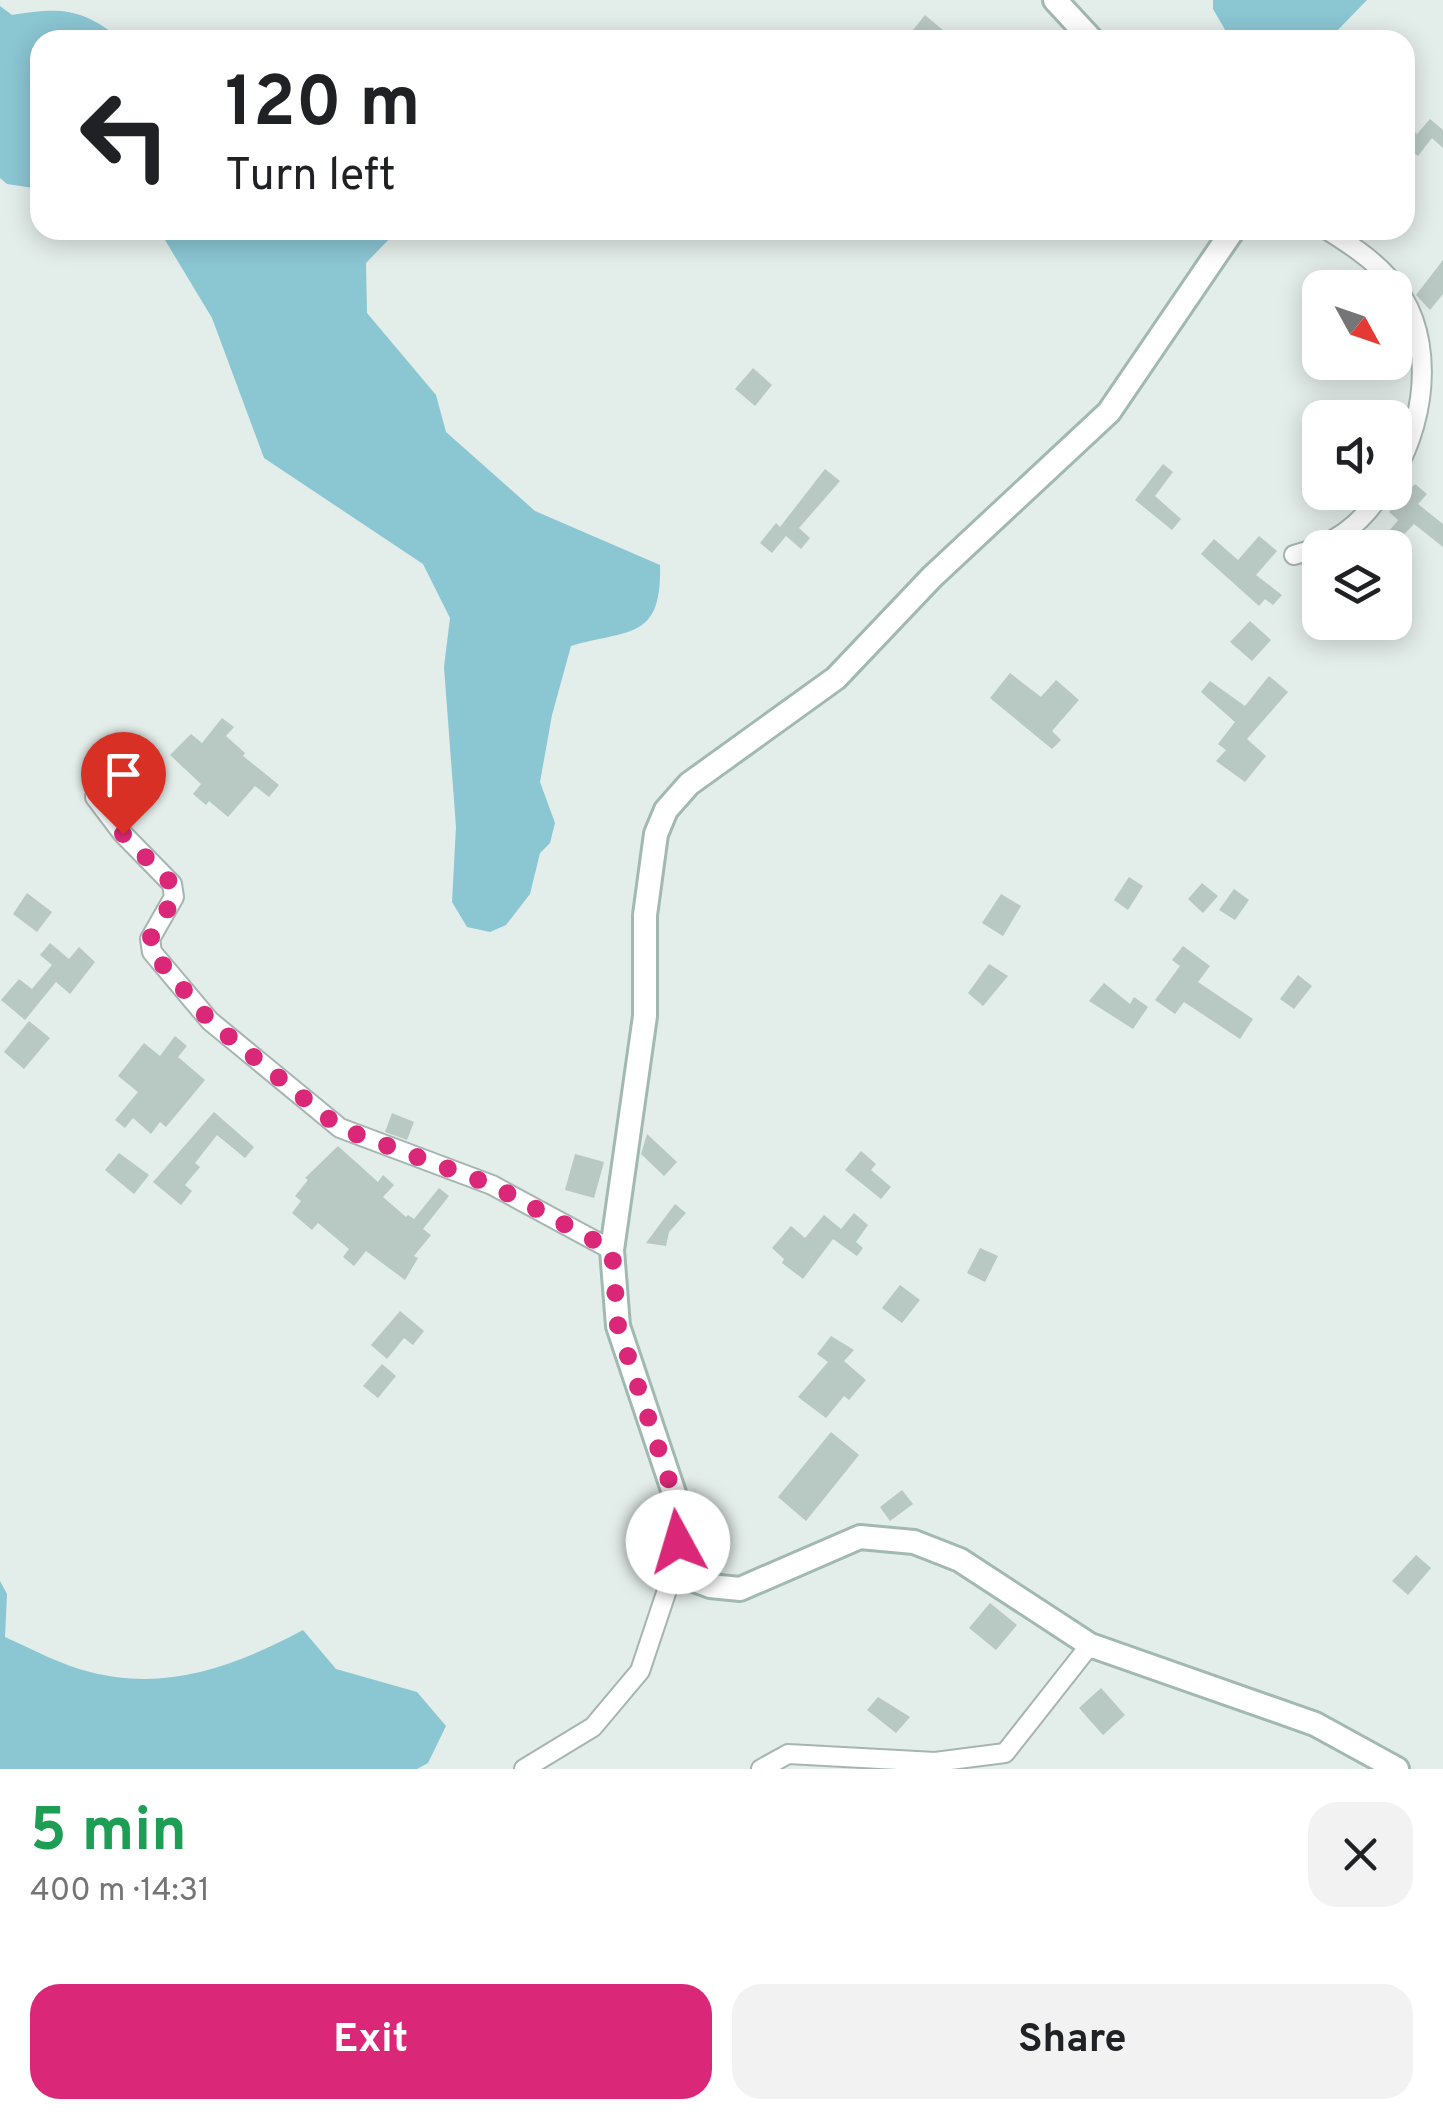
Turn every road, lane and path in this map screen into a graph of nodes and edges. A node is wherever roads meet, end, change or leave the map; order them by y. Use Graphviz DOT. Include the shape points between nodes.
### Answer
graph roads {
  1 [pos="1055,0"];
  2 [pos="1083,30"];
  3 [pos="1226,240"];
  4 [pos="1342,240"];
  5 [pos="1412,439"];
  6 [pos="1370,510"];
  7 [pos="1294,555"];
  8 [pos="95,797"];
  9 [pos="612,1250"];
  10 [pos="673,1572"];
  11 [pos="1090,1645"];
  12 [pos="532,1767"];
  13 [pos="761,1769"];
  14 [pos="1397,1769"];
  1 -- 2 [label="street"];
  3 -- 9 [label="street" via="1109,412 932,577 836,678 688,784 666,810 650,865 645,1016"];
  4 -- 5 [label="street" via="1390,280 1415,321 1424,385"];
  6 -- 7 [label="street" via="1330,543"];
  8 -- 9 [label="street" via="172,884 174,898 150,939 152,952 210,1021 260,1066 340,1128 492,1185"];
  9 -- 10 [label="street" via="618,1326 678,1508"];
  10 -- 11 [label="street" via="740,1589 860,1537 914,1542 960,1560"];
  10 -- 12 [label="street" via="640,1672 593,1727"];
  11 -- 13 [label="street" via="1005,1754 935,1762 788,1754"];
  11 -- 14 [label="street" via="1315,1724"];
}
